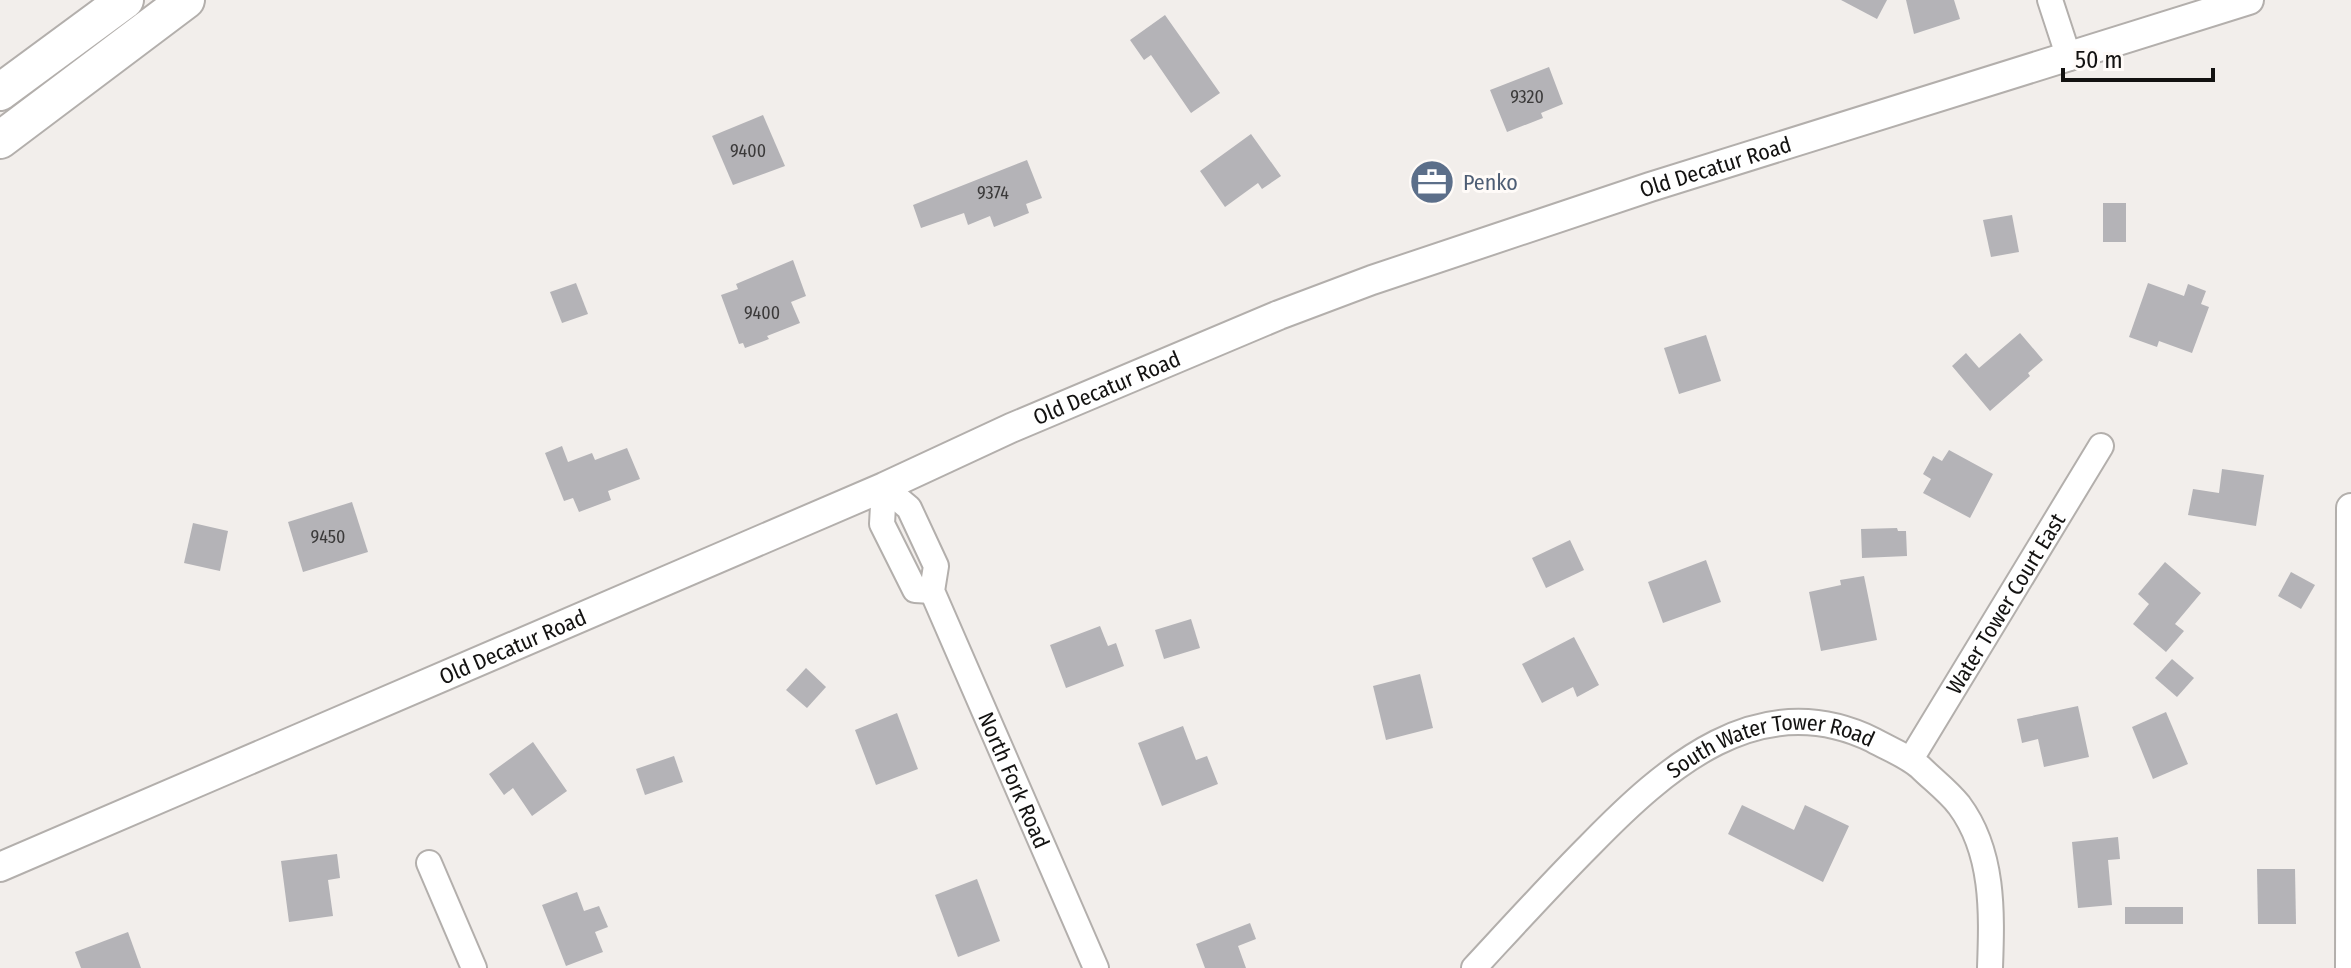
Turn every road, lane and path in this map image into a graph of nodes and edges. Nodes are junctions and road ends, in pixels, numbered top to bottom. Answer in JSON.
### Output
{"nodes":[{"id":1,"x":125,"y":0,"type":"edge"},
{"id":2,"x":186,"y":0,"type":"edge"},
{"id":3,"x":2050,"y":0,"type":"edge"},
{"id":4,"x":2249,"y":0,"type":"edge"},
{"id":5,"x":2069,"y":58,"type":"junction"},
{"id":6,"x":0,"y":92,"type":"edge"},
{"id":7,"x":0,"y":140,"type":"edge"},
{"id":8,"x":2101,"y":446,"type":"dead end"},
{"id":9,"x":884,"y":487,"type":"junction"},
{"id":10,"x":2351,"y":508,"type":"edge"},
{"id":11,"x":2351,"y":750,"type":"edge"},
{"id":12,"x":1911,"y":759,"type":"junction"},
{"id":13,"x":429,"y":863,"type":"dead end"},
{"id":14,"x":0,"y":867,"type":"edge"},
{"id":15,"x":474,"y":968,"type":"edge"},
{"id":16,"x":1096,"y":968,"type":"edge"},
{"id":17,"x":1474,"y":968,"type":"edge"},
{"id":18,"x":1990,"y":968,"type":"edge"},
{"id":19,"x":2350,"y":968,"type":"edge"}],
"edges":[{"from":1,"to":6,"type":"main road"},
{"from":2,"to":7,"type":"main road"},
{"from":3,"to":5,"type":"street"},
{"from":4,"to":5,"type":"street","name":"Old Decatur Road"},
{"from":5,"to":9,"type":"street","name":"Old Decatur Road"},
{"from":8,"to":12,"type":"street","name":"Water Tower Court East"},
{"from":9,"to":14,"type":"street","name":"Old Decatur Road"},
{"from":9,"to":16,"type":"street","name":"North Fork Road"},
{"from":10,"to":11,"type":"street"},
{"from":11,"to":19,"type":"street"},
{"from":12,"to":17,"type":"street","name":"South Water Tower Road"},
{"from":12,"to":18,"type":"street","name":"South Water Tower Road"},
{"from":13,"to":15,"type":"street"}]}
